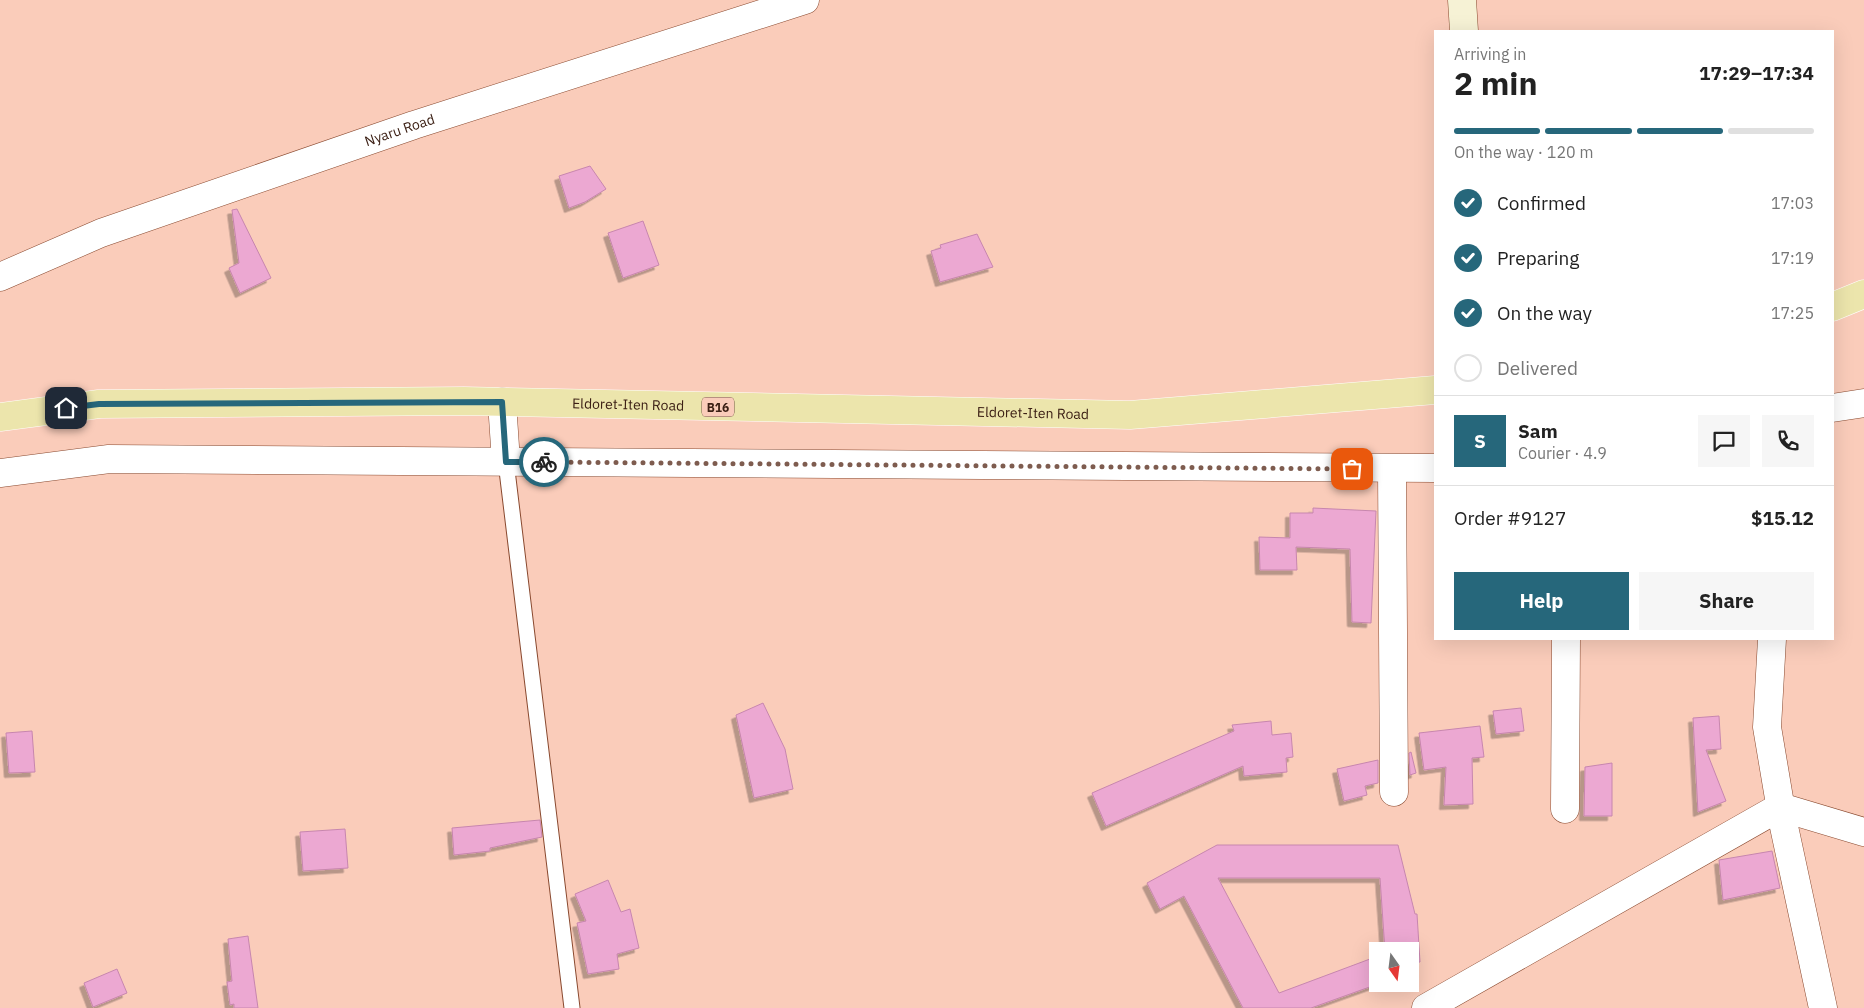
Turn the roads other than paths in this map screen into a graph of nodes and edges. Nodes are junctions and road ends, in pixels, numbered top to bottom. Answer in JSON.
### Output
{"nodes":[{"id":1,"x":805,"y":0,"type":"edge"},
{"id":2,"x":1462,"y":0,"type":"edge"},
{"id":3,"x":1464,"y":30,"type":"edge"},
{"id":4,"x":0,"y":277,"type":"edge"},
{"id":5,"x":1864,"y":294,"type":"edge"},
{"id":6,"x":1834,"y":306,"type":"edge"},
{"id":7,"x":1434,"y":390,"type":"edge"},
{"id":8,"x":502,"y":402,"type":"junction"},
{"id":9,"x":1864,"y":402,"type":"edge"},
{"id":10,"x":1834,"y":408,"type":"edge"},
{"id":11,"x":0,"y":417,"type":"edge"},
{"id":12,"x":506,"y":462,"type":"junction"},
{"id":13,"x":1434,"y":468,"type":"edge"},
{"id":14,"x":1392,"y":469,"type":"junction"},
{"id":15,"x":0,"y":473,"type":"edge"},
{"id":16,"x":1566,"y":640,"type":"edge"},
{"id":17,"x":1772,"y":640,"type":"edge"},
{"id":18,"x":1394,"y":792,"type":"dead end"},
{"id":19,"x":1780,"y":807,"type":"junction"},
{"id":20,"x":1565,"y":809,"type":"dead end"},
{"id":21,"x":1864,"y":832,"type":"edge"},
{"id":22,"x":572,"y":1008,"type":"edge"},
{"id":23,"x":1426,"y":1008,"type":"edge"},
{"id":24,"x":1823,"y":1008,"type":"edge"}],
"edges":[{"from":1,"to":4,"type":"street","name":"Nyaru Road"},
{"from":2,"to":3,"type":"main road"},
{"from":5,"to":6,"type":"main road"},
{"from":7,"to":8,"type":"main road","name":"Eldoret-Iten Road","number":"B16"},
{"from":8,"to":11,"type":"main road","name":"Eldoret-Iten Road","number":"B16"},
{"from":8,"to":12,"type":"street"},
{"from":9,"to":10,"type":"street"},
{"from":12,"to":14,"type":"street"},
{"from":12,"to":15,"type":"street"},
{"from":12,"to":22,"type":"lane"},
{"from":13,"to":14,"type":"street"},
{"from":14,"to":18,"type":"street"},
{"from":16,"to":20,"type":"street"},
{"from":17,"to":19,"type":"street"},
{"from":19,"to":21,"type":"street"},
{"from":19,"to":23,"type":"street"},
{"from":19,"to":24,"type":"street"}]}
